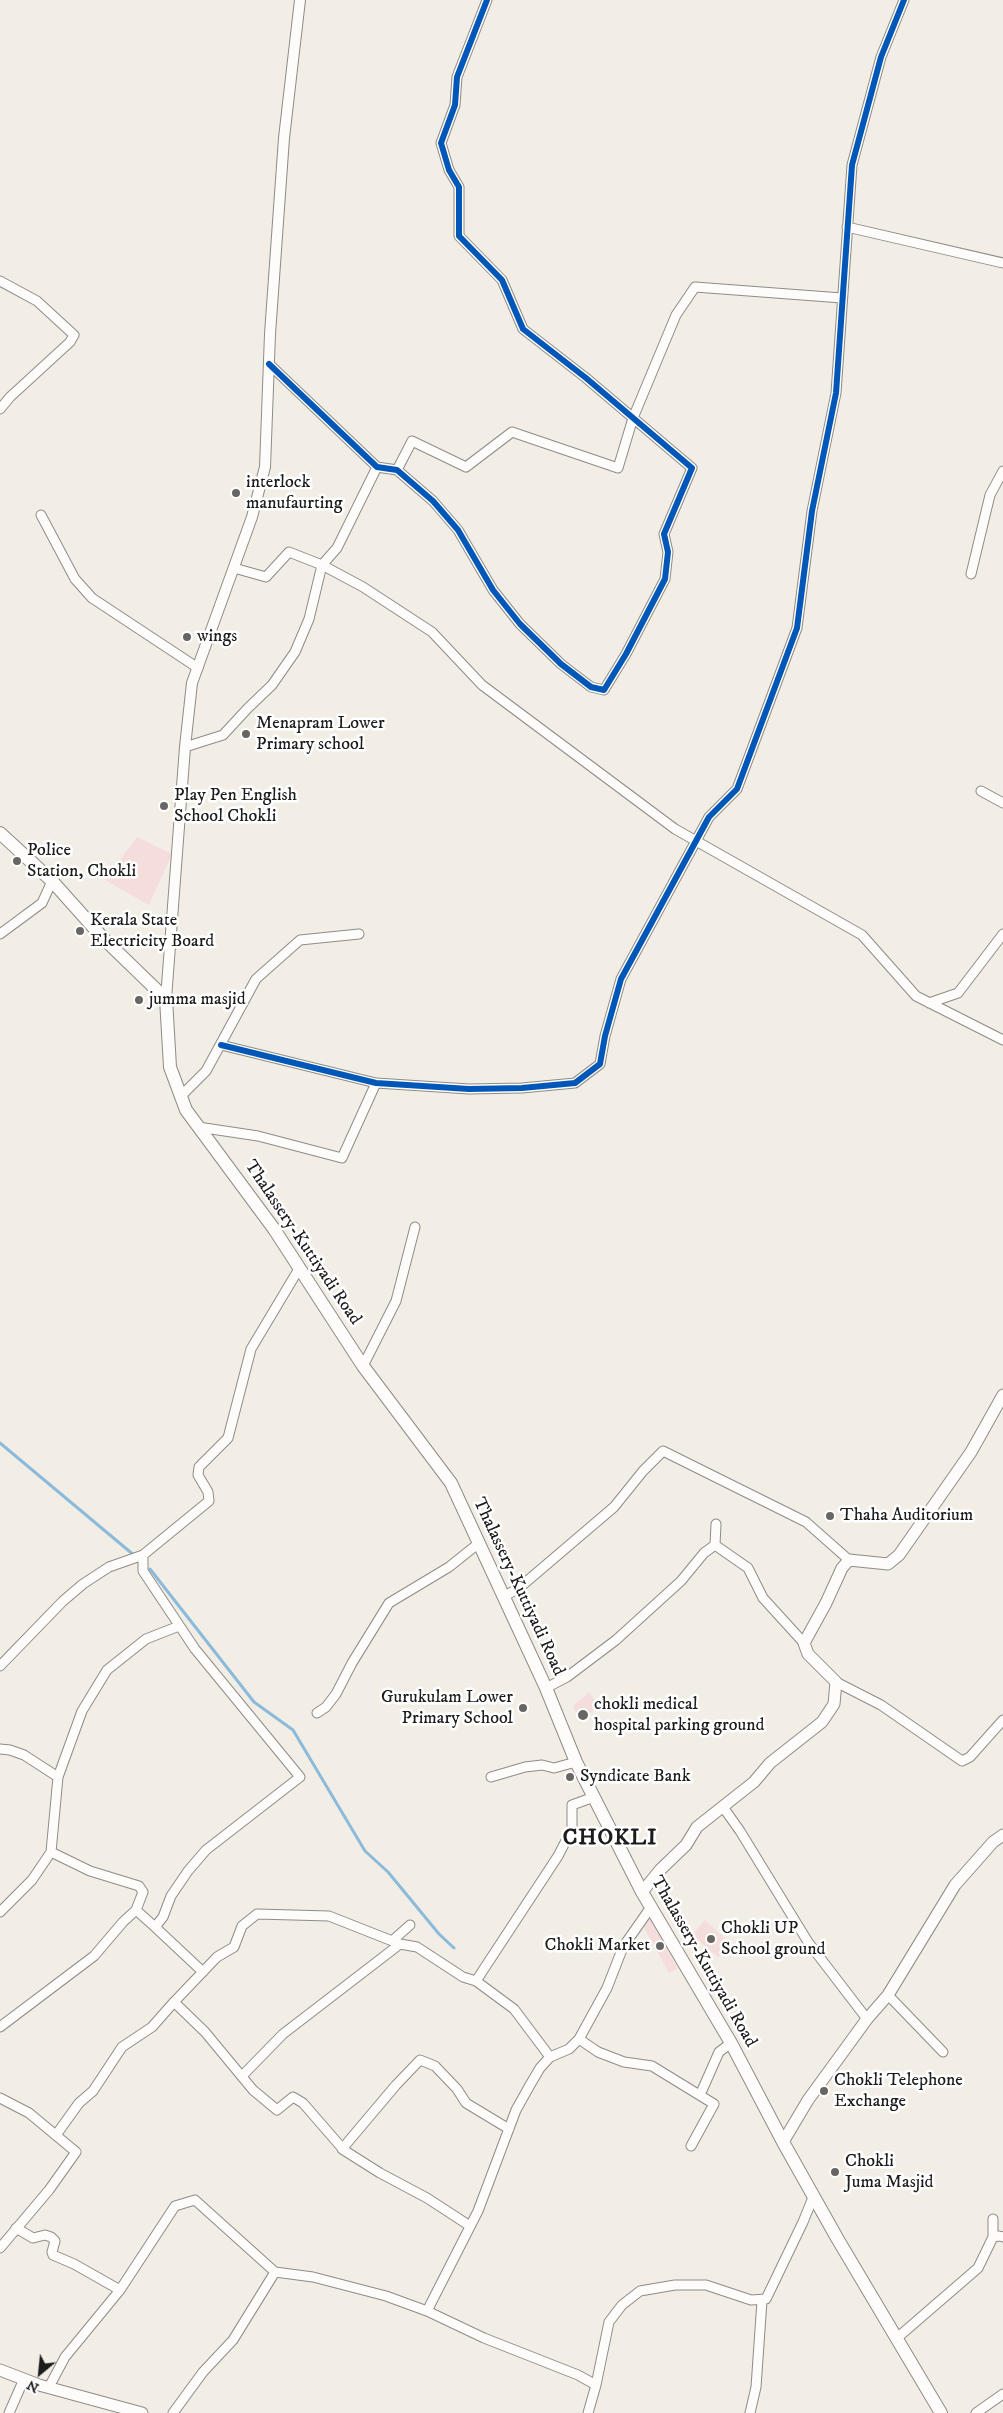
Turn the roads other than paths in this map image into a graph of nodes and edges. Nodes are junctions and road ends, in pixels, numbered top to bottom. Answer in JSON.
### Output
{"nodes":[{"id":1,"x":300,"y":0,"type":"edge"},
{"id":2,"x":488,"y":0,"type":"edge"},
{"id":3,"x":904,"y":0,"type":"edge"},
{"id":4,"x":848,"y":227,"type":"junction"},
{"id":5,"x":1003,"y":263,"type":"edge"},
{"id":6,"x":0,"y":281,"type":"edge"},
{"id":7,"x":842,"y":298,"type":"junction"},
{"id":8,"x":268,"y":364,"type":"junction"},
{"id":9,"x":0,"y":409,"type":"edge"},
{"id":10,"x":633,"y":418,"type":"junction"},
{"id":11,"x":377,"y":466,"type":"junction"},
{"id":12,"x":396,"y":470,"type":"junction"},
{"id":13,"x":1003,"y":471,"type":"edge"},
{"id":14,"x":41,"y":515,"type":"dead end"},
{"id":15,"x":322,"y":565,"type":"junction"},
{"id":16,"x":234,"y":568,"type":"junction"},
{"id":17,"x":971,"y":574,"type":"dead end"},
{"id":18,"x":198,"y":668,"type":"junction"},
{"id":19,"x":185,"y":747,"type":"junction"},
{"id":20,"x":981,"y":791,"type":"dead end"},
{"id":21,"x":1003,"y":803,"type":"edge"},
{"id":22,"x":0,"y":833,"type":"edge"},
{"id":23,"x":696,"y":840,"type":"junction"},
{"id":24,"x":52,"y":881,"type":"junction"},
{"id":25,"x":0,"y":934,"type":"edge"},
{"id":26,"x":359,"y":934,"type":"dead end"},
{"id":27,"x":1003,"y":934,"type":"edge"},
{"id":28,"x":166,"y":999,"type":"junction"},
{"id":29,"x":929,"y":1003,"type":"junction"},
{"id":30,"x":1003,"y":1040,"type":"edge"},
{"id":31,"x":221,"y":1044,"type":"junction"},
{"id":32,"x":376,"y":1083,"type":"junction"},
{"id":33,"x":181,"y":1096,"type":"junction"},
{"id":34,"x":198,"y":1127,"type":"junction"},
{"id":35,"x":415,"y":1227,"type":"dead end"},
{"id":36,"x":300,"y":1267,"type":"junction"},
{"id":37,"x":363,"y":1366,"type":"junction"},
{"id":38,"x":1003,"y":1395,"type":"edge"},
{"id":39,"x":716,"y":1524,"type":"dead end"},
{"id":40,"x":479,"y":1544,"type":"junction"},
{"id":41,"x":715,"y":1546,"type":"junction"},
{"id":42,"x":143,"y":1555,"type":"junction"},
{"id":43,"x":849,"y":1560,"type":"junction"},
{"id":44,"x":503,"y":1597,"type":"junction"},
{"id":45,"x":179,"y":1626,"type":"junction"},
{"id":46,"x":804,"y":1643,"type":"junction"},
{"id":47,"x":0,"y":1666,"type":"edge"},
{"id":48,"x":836,"y":1682,"type":"junction"},
{"id":49,"x":546,"y":1688,"type":"junction"},
{"id":50,"x":317,"y":1713,"type":"dead end"},
{"id":51,"x":1003,"y":1720,"type":"edge"},
{"id":52,"x":0,"y":1749,"type":"edge"},
{"id":53,"x":576,"y":1762,"type":"junction"},
{"id":54,"x":58,"y":1777,"type":"junction"},
{"id":55,"x":491,"y":1777,"type":"dead end"},
{"id":56,"x":594,"y":1797,"type":"junction"},
{"id":57,"x":722,"y":1807,"type":"junction"},
{"id":58,"x":1003,"y":1835,"type":"edge"},
{"id":59,"x":51,"y":1852,"type":"junction"},
{"id":60,"x":642,"y":1892,"type":"junction"},
{"id":61,"x":651,"y":1907,"type":"junction"},
{"id":62,"x":136,"y":1910,"type":"junction"},
{"id":63,"x":0,"y":1912,"type":"edge"},
{"id":64,"x":410,"y":1925,"type":"dead end"},
{"id":65,"x":155,"y":1927,"type":"junction"},
{"id":66,"x":396,"y":1942,"type":"junction"},
{"id":67,"x":203,"y":1972,"type":"junction"},
{"id":68,"x":476,"y":1981,"type":"junction"},
{"id":69,"x":888,"y":1994,"type":"junction"},
{"id":70,"x":174,"y":2002,"type":"junction"},
{"id":71,"x":866,"y":2019,"type":"junction"},
{"id":72,"x":0,"y":2026,"type":"edge"},
{"id":73,"x":579,"y":2039,"type":"junction"},
{"id":74,"x":731,"y":2043,"type":"junction"},
{"id":75,"x":943,"y":2052,"type":"dead end"},
{"id":76,"x":550,"y":2057,"type":"junction"},
{"id":77,"x":242,"y":2076,"type":"junction"},
{"id":78,"x":700,"y":2095,"type":"junction"},
{"id":79,"x":0,"y":2098,"type":"edge"},
{"id":80,"x":509,"y":2129,"type":"junction"},
{"id":81,"x":56,"y":2135,"type":"junction"},
{"id":82,"x":783,"y":2142,"type":"junction"},
{"id":83,"x":691,"y":2146,"type":"dead end"},
{"id":84,"x":342,"y":2148,"type":"junction"},
{"id":85,"x":814,"y":2195,"type":"junction"},
{"id":86,"x":993,"y":2220,"type":"dead end"},
{"id":87,"x":470,"y":2226,"type":"junction"},
{"id":88,"x":16,"y":2228,"type":"junction"},
{"id":89,"x":992,"y":2237,"type":"junction"},
{"id":90,"x":1003,"y":2237,"type":"edge"},
{"id":91,"x":0,"y":2248,"type":"edge"},
{"id":92,"x":275,"y":2272,"type":"junction"},
{"id":93,"x":120,"y":2290,"type":"junction"},
{"id":94,"x":762,"y":2301,"type":"junction"},
{"id":95,"x":427,"y":2311,"type":"junction"},
{"id":96,"x":897,"y":2338,"type":"junction"},
{"id":97,"x":0,"y":2370,"type":"edge"},
{"id":98,"x":24,"y":2379,"type":"junction"},
{"id":99,"x":596,"y":2385,"type":"junction"},
{"id":100,"x":48,"y":2388,"type":"junction"},
{"id":101,"x":1003,"y":2394,"type":"edge"},
{"id":102,"x":9,"y":2413,"type":"edge"},
{"id":103,"x":142,"y":2413,"type":"edge"},
{"id":104,"x":173,"y":2413,"type":"edge"},
{"id":105,"x":588,"y":2413,"type":"edge"},
{"id":106,"x":750,"y":2413,"type":"edge"},
{"id":107,"x":941,"y":2413,"type":"edge"},
{"id":108,"x":976,"y":2413,"type":"edge"}],
"edges":[{"from":1,"to":8,"type":"street"},
{"from":2,"to":10,"type":"street"},
{"from":3,"to":4,"type":"street"},
{"from":4,"to":5,"type":"street"},
{"from":4,"to":7,"type":"street"},
{"from":6,"to":9,"type":"street"},
{"from":7,"to":10,"type":"street"},
{"from":7,"to":23,"type":"street"},
{"from":8,"to":11,"type":"street"},
{"from":8,"to":16,"type":"street"},
{"from":10,"to":12,"type":"street"},
{"from":10,"to":12,"type":"street"},
{"from":11,"to":12,"type":"street"},
{"from":11,"to":15,"type":"street"},
{"from":13,"to":17,"type":"street"},
{"from":14,"to":18,"type":"street"},
{"from":15,"to":16,"type":"street"},
{"from":15,"to":19,"type":"street"},
{"from":15,"to":23,"type":"street"},
{"from":16,"to":18,"type":"street"},
{"from":18,"to":19,"type":"street"},
{"from":19,"to":28,"type":"street"},
{"from":20,"to":21,"type":"street"},
{"from":22,"to":24,"type":"main road"},
{"from":23,"to":29,"type":"street"},
{"from":23,"to":32,"type":"street"},
{"from":24,"to":25,"type":"street"},
{"from":24,"to":28,"type":"main road"},
{"from":26,"to":31,"type":"street"},
{"from":27,"to":29,"type":"street"},
{"from":28,"to":33,"type":"main road","name":"Thalassery-Kuttiyadi Road"},
{"from":29,"to":30,"type":"street"},
{"from":31,"to":32,"type":"street"},
{"from":31,"to":33,"type":"street"},
{"from":32,"to":34,"type":"street"},
{"from":33,"to":34,"type":"main road","name":"Thalassery-Kuttiyadi Road"},
{"from":34,"to":36,"type":"main road","name":"Thalassery-Kuttiyadi Road"},
{"from":35,"to":37,"type":"street"},
{"from":36,"to":37,"type":"main road","name":"Thalassery-Kuttiyadi Road"},
{"from":36,"to":42,"type":"street"},
{"from":37,"to":40,"type":"main road","name":"Thalassery-Kuttiyadi Road"},
{"from":38,"to":43,"type":"main road"},
{"from":39,"to":41,"type":"street"},
{"from":40,"to":44,"type":"main road","name":"Thalassery-Kuttiyadi Road"},
{"from":40,"to":50,"type":"street"},
{"from":41,"to":46,"type":"street"},
{"from":41,"to":49,"type":"street"},
{"from":42,"to":45,"type":"street"},
{"from":42,"to":47,"type":"street"},
{"from":43,"to":44,"type":"street"},
{"from":43,"to":46,"type":"main road"},
{"from":44,"to":49,"type":"main road","name":"Thalassery-Kuttiyadi Road"},
{"from":45,"to":54,"type":"street"},
{"from":45,"to":65,"type":"street"},
{"from":46,"to":48,"type":"main road"},
{"from":48,"to":51,"type":"street"},
{"from":48,"to":57,"type":"main road"},
{"from":49,"to":53,"type":"main road","name":"Thalassery-Kuttiyadi Road"},
{"from":52,"to":54,"type":"street"},
{"from":53,"to":55,"type":"street"},
{"from":53,"to":56,"type":"main road","name":"Thalassery-Kuttiyadi Road"},
{"from":54,"to":59,"type":"street"},
{"from":56,"to":60,"type":"main road","name":"Thalassery-Kuttiyadi Road"},
{"from":56,"to":68,"type":"street"},
{"from":57,"to":60,"type":"main road"},
{"from":57,"to":71,"type":"street"},
{"from":58,"to":69,"type":"main road"},
{"from":59,"to":62,"type":"street"},
{"from":59,"to":63,"type":"street"},
{"from":60,"to":61,"type":"main road","name":"Thalassery-Kuttiyadi Road"},
{"from":61,"to":73,"type":"street"},
{"from":61,"to":74,"type":"main road","name":"Thalassery-Kuttiyadi Road"},
{"from":62,"to":65,"type":"street"},
{"from":62,"to":72,"type":"street"},
{"from":64,"to":66,"type":"street"},
{"from":65,"to":67,"type":"street"},
{"from":66,"to":67,"type":"street"},
{"from":66,"to":68,"type":"street"},
{"from":66,"to":77,"type":"street"},
{"from":67,"to":70,"type":"street"},
{"from":68,"to":76,"type":"street"},
{"from":69,"to":71,"type":"main road"},
{"from":69,"to":75,"type":"street"},
{"from":70,"to":77,"type":"street"},
{"from":70,"to":81,"type":"street"},
{"from":71,"to":82,"type":"main road"},
{"from":73,"to":76,"type":"street"},
{"from":73,"to":78,"type":"street"},
{"from":74,"to":78,"type":"street"},
{"from":74,"to":82,"type":"main road","name":"Thalassery-Kuttiyadi Road"},
{"from":76,"to":80,"type":"street"},
{"from":77,"to":84,"type":"street"},
{"from":78,"to":83,"type":"street"},
{"from":79,"to":81,"type":"street"},
{"from":80,"to":84,"type":"street"},
{"from":80,"to":87,"type":"street"},
{"from":81,"to":88,"type":"street"},
{"from":82,"to":85,"type":"main road","name":"Thalassery-Kuttiyadi Road"},
{"from":84,"to":87,"type":"street"},
{"from":85,"to":94,"type":"street"},
{"from":85,"to":96,"type":"main road","name":"Thalassery-Kuttiyadi Road"},
{"from":86,"to":89,"type":"street"},
{"from":87,"to":95,"type":"street"},
{"from":88,"to":91,"type":"street"},
{"from":88,"to":93,"type":"street"},
{"from":89,"to":90,"type":"street"},
{"from":89,"to":96,"type":"street"},
{"from":92,"to":93,"type":"street"},
{"from":92,"to":95,"type":"street"},
{"from":92,"to":104,"type":"street"},
{"from":93,"to":100,"type":"street"},
{"from":94,"to":99,"type":"street"},
{"from":94,"to":106,"type":"street"},
{"from":95,"to":99,"type":"street"},
{"from":96,"to":107,"type":"main road","name":"Thalassery-Kuttiyadi Road"},
{"from":97,"to":98,"type":"main road"},
{"from":98,"to":100,"type":"main road"},
{"from":98,"to":102,"type":"street"},
{"from":99,"to":105,"type":"street"},
{"from":100,"to":103,"type":"main road"},
{"from":101,"to":108,"type":"street"}]}
